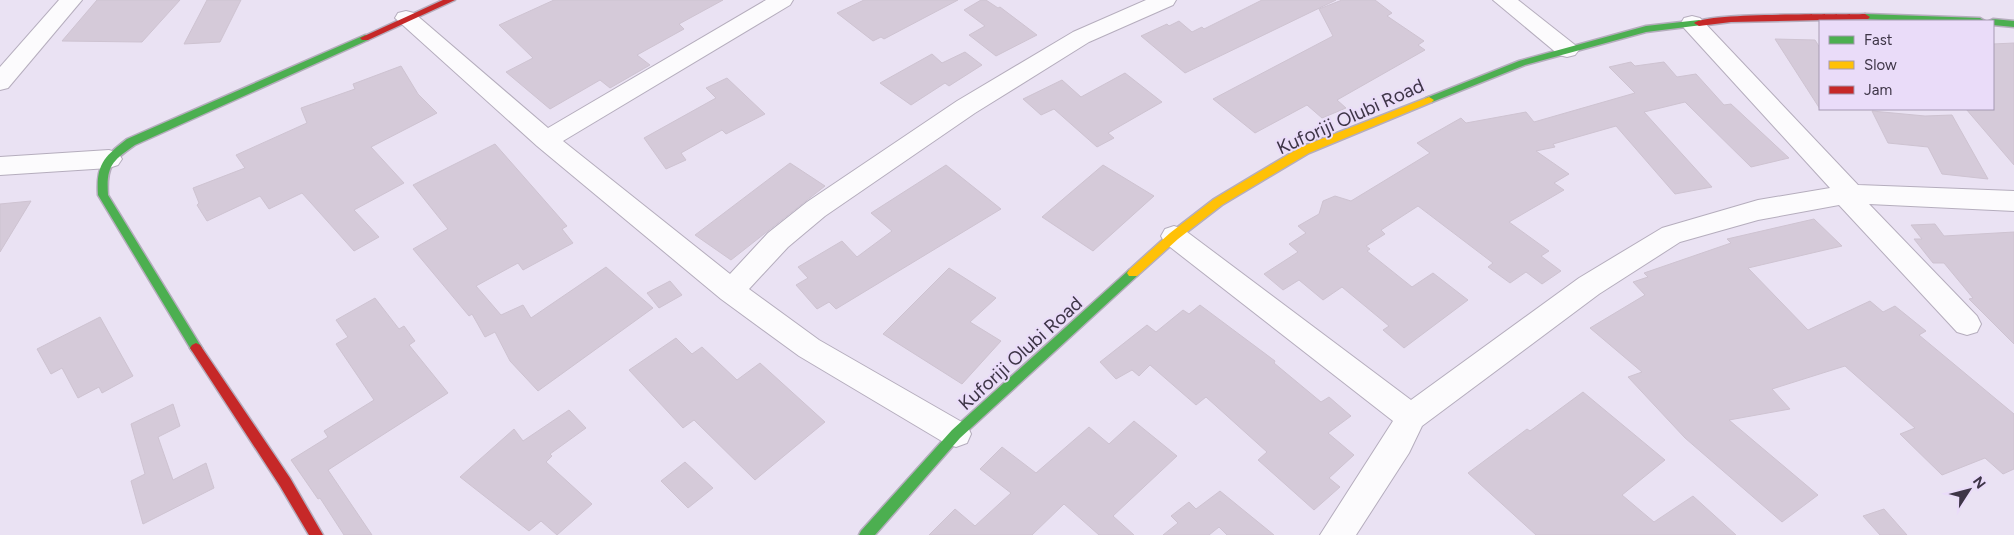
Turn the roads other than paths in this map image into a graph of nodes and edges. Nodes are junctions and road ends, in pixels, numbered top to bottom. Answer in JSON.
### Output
{"nodes":[{"id":1,"x":71,"y":0,"type":"edge"},
{"id":2,"x":451,"y":0,"type":"edge"},
{"id":3,"x":782,"y":0,"type":"edge"},
{"id":4,"x":1165,"y":0,"type":"edge"},
{"id":5,"x":1504,"y":0,"type":"edge"},
{"id":6,"x":406,"y":18,"type":"junction"},
{"id":7,"x":1952,"y":20,"type":"edge"},
{"id":8,"x":1994,"y":22,"type":"edge"},
{"id":9,"x":1692,"y":23,"type":"junction"},
{"id":10,"x":2014,"y":24,"type":"edge"},
{"id":11,"x":1566,"y":50,"type":"junction"},
{"id":12,"x":0,"y":82,"type":"edge"},
{"id":13,"x":546,"y":140,"type":"junction"},
{"id":14,"x":109,"y":159,"type":"junction"},
{"id":15,"x":0,"y":166,"type":"edge"},
{"id":16,"x":1848,"y":194,"type":"junction"},
{"id":17,"x":2014,"y":201,"type":"edge"},
{"id":18,"x":1174,"y":236,"type":"junction"},
{"id":19,"x":731,"y":291,"type":"junction"},
{"id":20,"x":1967,"y":324,"type":"dead end"},
{"id":21,"x":1411,"y":417,"type":"junction"},
{"id":22,"x":956,"y":434,"type":"junction"},
{"id":23,"x":316,"y":535,"type":"edge"},
{"id":24,"x":866,"y":535,"type":"edge"},
{"id":25,"x":1337,"y":535,"type":"edge"}],
"edges":[{"from":1,"to":12,"type":"street"},
{"from":2,"to":6,"type":"street"},
{"from":3,"to":13,"type":"street"},
{"from":4,"to":19,"type":"street"},
{"from":5,"to":11,"type":"street"},
{"from":6,"to":13,"type":"street"},
{"from":6,"to":14,"type":"street"},
{"from":7,"to":9,"type":"street","name":"Kuforiji Olubi Road"},
{"from":8,"to":10,"type":"street"},
{"from":9,"to":11,"type":"street","name":"Kuforiji Olubi Road"},
{"from":9,"to":16,"type":"street"},
{"from":11,"to":18,"type":"street","name":"Kuforiji Olubi Road"},
{"from":13,"to":19,"type":"street"},
{"from":14,"to":15,"type":"street"},
{"from":14,"to":23,"type":"street"},
{"from":16,"to":17,"type":"street"},
{"from":16,"to":20,"type":"street"},
{"from":16,"to":21,"type":"street"},
{"from":18,"to":21,"type":"street"},
{"from":18,"to":22,"type":"street","name":"Kuforiji Olubi Road"},
{"from":19,"to":22,"type":"street"},
{"from":21,"to":25,"type":"street"},
{"from":22,"to":24,"type":"street","name":"Kuforiji Olubi Road"}]}
